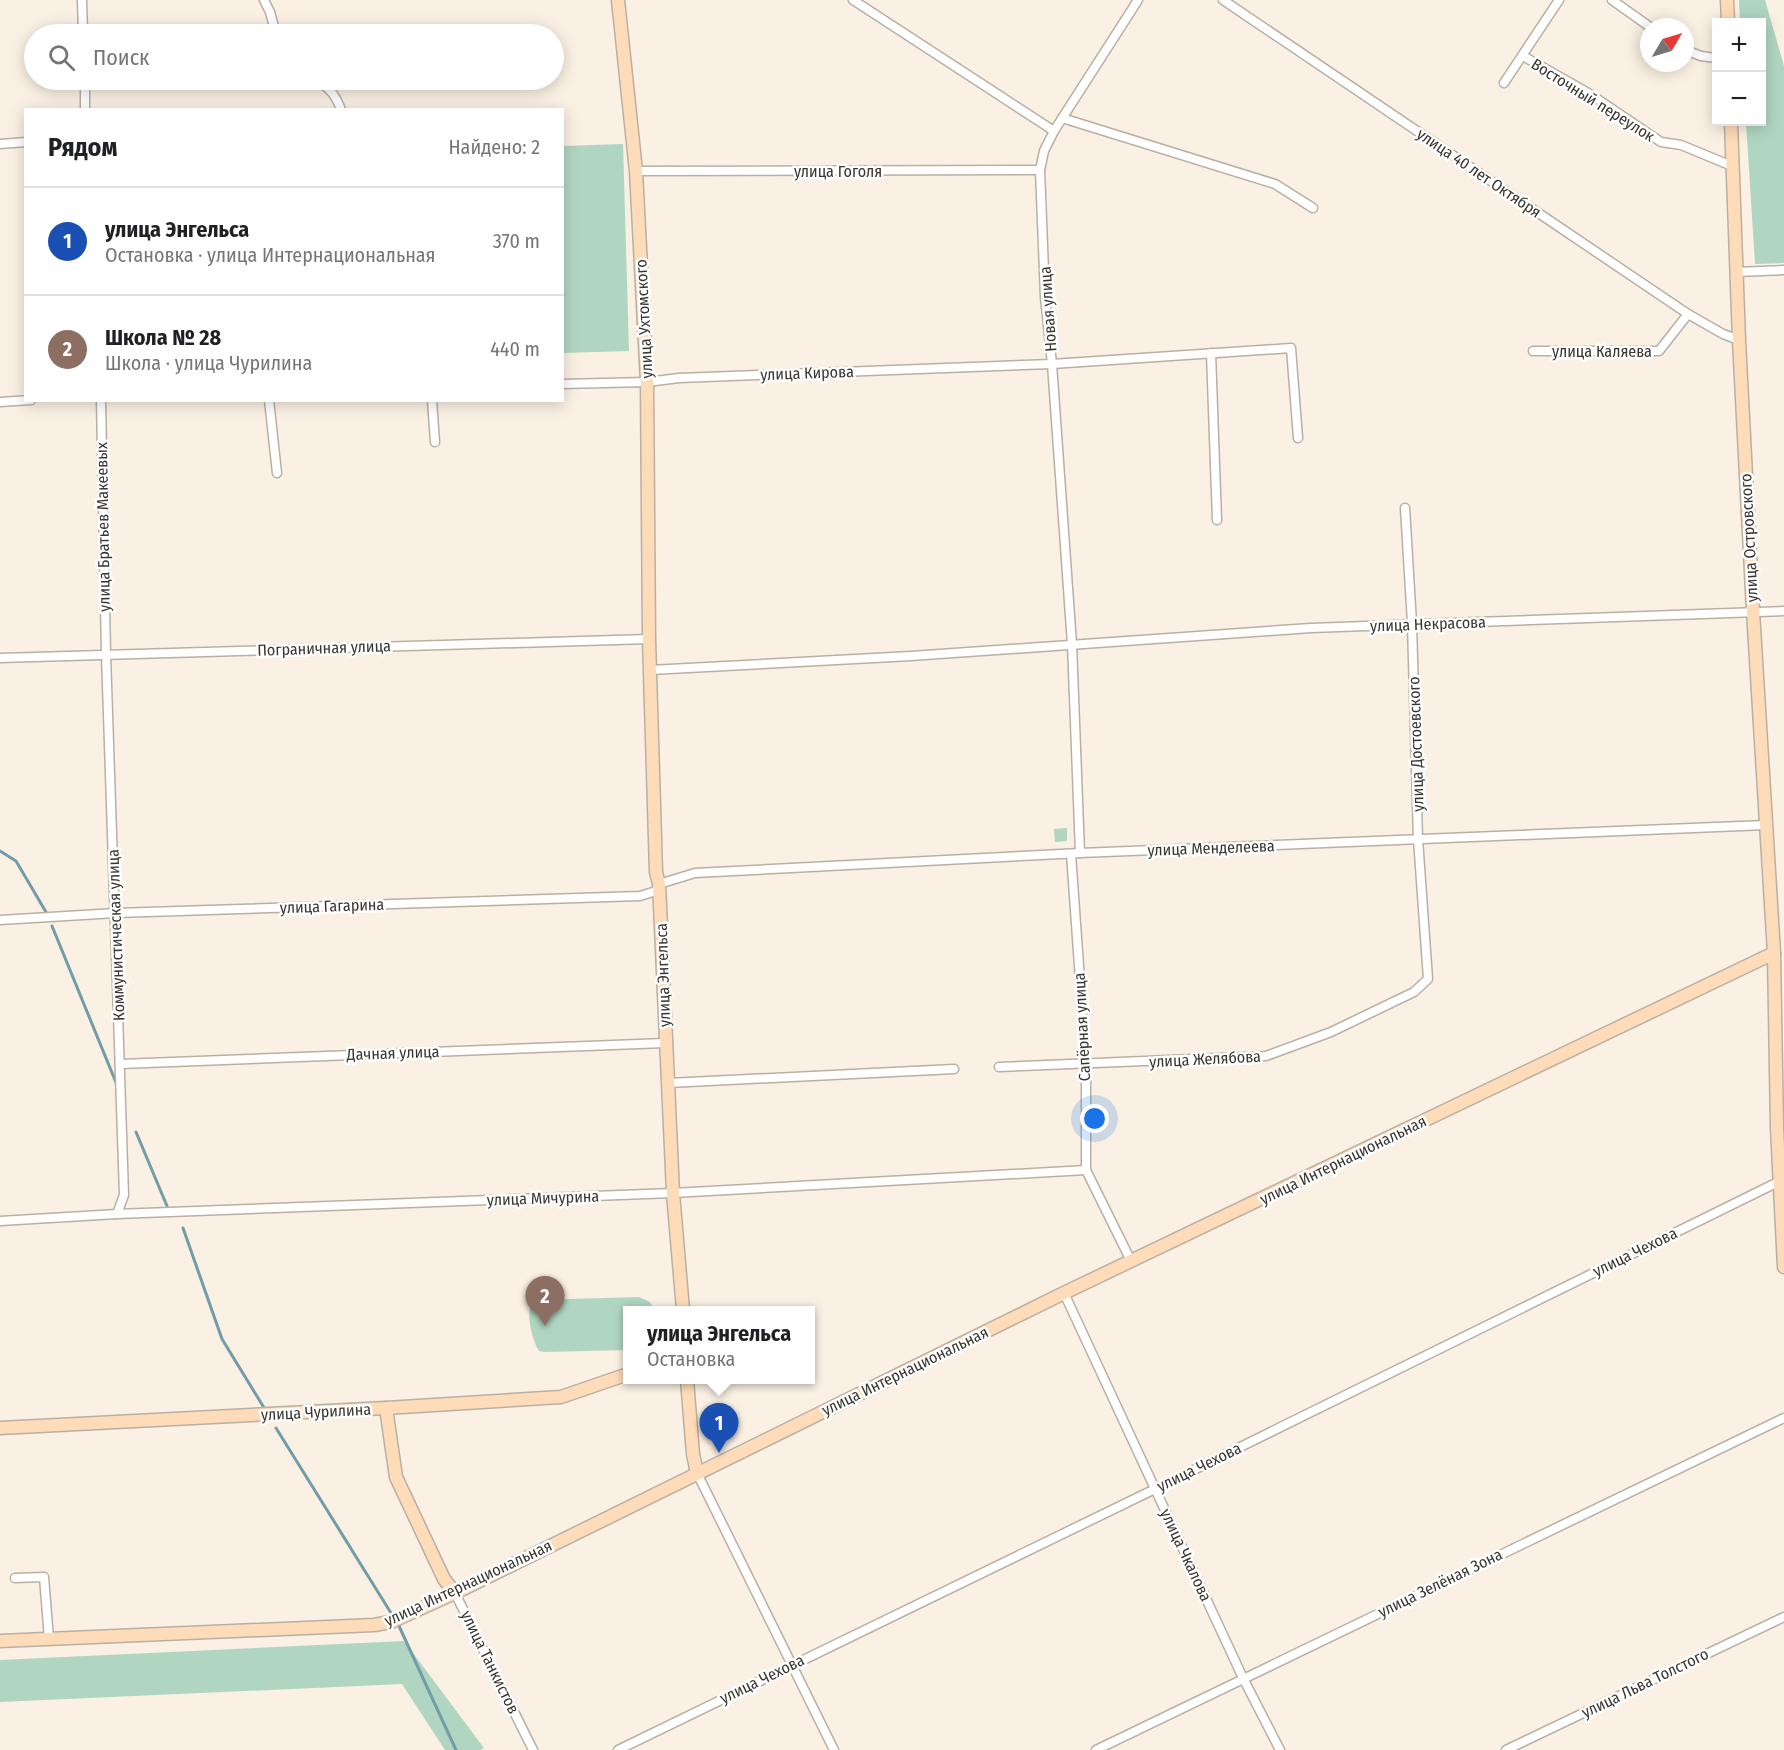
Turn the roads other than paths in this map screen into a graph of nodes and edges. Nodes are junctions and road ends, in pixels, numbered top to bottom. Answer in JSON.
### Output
{"nodes":[{"id":1,"x":82,"y":0,"type":"edge"},
{"id":2,"x":264,"y":0,"type":"edge"},
{"id":3,"x":618,"y":0,"type":"edge"},
{"id":4,"x":853,"y":0,"type":"edge"},
{"id":5,"x":1138,"y":0,"type":"edge"},
{"id":6,"x":1223,"y":0,"type":"edge"},
{"id":7,"x":1559,"y":0,"type":"edge"},
{"id":8,"x":1612,"y":0,"type":"edge"},
{"id":9,"x":1728,"y":0,"type":"edge"},
{"id":10,"x":1728,"y":18,"type":"edge"},
{"id":11,"x":1640,"y":20,"type":"edge"},
{"id":12,"x":83,"y":24,"type":"edge"},
{"id":13,"x":273,"y":24,"type":"edge"},
{"id":14,"x":1694,"y":53,"type":"edge"},
{"id":15,"x":1523,"y":56,"type":"junction"},
{"id":16,"x":1712,"y":57,"type":"edge"},
{"id":17,"x":1504,"y":83,"type":"dead end"},
{"id":18,"x":85,"y":90,"type":"edge"},
{"id":19,"x":331,"y":90,"type":"edge"},
{"id":20,"x":85,"y":108,"type":"edge"},
{"id":21,"x":340,"y":108,"type":"edge"},
{"id":22,"x":1062,"y":118,"type":"junction"},
{"id":23,"x":1731,"y":126,"type":"edge"},
{"id":24,"x":1054,"y":131,"type":"junction"},
{"id":25,"x":24,"y":142,"type":"edge"},
{"id":26,"x":0,"y":144,"type":"edge"},
{"id":27,"x":1732,"y":166,"type":"junction"},
{"id":28,"x":1040,"y":170,"type":"junction"},
{"id":29,"x":636,"y":171,"type":"junction"},
{"id":30,"x":1313,"y":208,"type":"dead end"},
{"id":31,"x":1784,"y":270,"type":"edge"},
{"id":32,"x":1736,"y":272,"type":"junction"},
{"id":33,"x":1688,"y":314,"type":"junction"},
{"id":34,"x":1739,"y":340,"type":"junction"},
{"id":35,"x":1533,"y":351,"type":"dead end"},
{"id":36,"x":1210,"y":353,"type":"junction"},
{"id":37,"x":1052,"y":364,"type":"junction"},
{"id":38,"x":647,"y":382,"type":"junction"},
{"id":39,"x":564,"y":384,"type":"edge"},
{"id":40,"x":24,"y":400,"type":"edge"},
{"id":41,"x":0,"y":402,"type":"edge"},
{"id":42,"x":101,"y":402,"type":"edge"},
{"id":43,"x":269,"y":402,"type":"edge"},
{"id":44,"x":432,"y":402,"type":"edge"},
{"id":45,"x":1298,"y":438,"type":"dead end"},
{"id":46,"x":435,"y":442,"type":"dead end"},
{"id":47,"x":277,"y":473,"type":"dead end"},
{"id":48,"x":1405,"y":508,"type":"dead end"},
{"id":49,"x":1217,"y":520,"type":"dead end"},
{"id":50,"x":1784,"y":610,"type":"edge"},
{"id":51,"x":1753,"y":611,"type":"junction"},
{"id":52,"x":1412,"y":624,"type":"junction"},
{"id":53,"x":649,"y":639,"type":"junction"},
{"id":54,"x":1072,"y":644,"type":"junction"},
{"id":55,"x":106,"y":654,"type":"junction"},
{"id":56,"x":0,"y":658,"type":"edge"},
{"id":57,"x":650,"y":670,"type":"junction"},
{"id":58,"x":1766,"y":825,"type":"junction"},
{"id":59,"x":1419,"y":839,"type":"junction"},
{"id":60,"x":1076,"y":854,"type":"junction"},
{"id":61,"x":659,"y":884,"type":"junction"},
{"id":62,"x":116,"y":913,"type":"junction"},
{"id":63,"x":0,"y":920,"type":"edge"},
{"id":64,"x":1774,"y":953,"type":"junction"},
{"id":65,"x":1428,"y":979,"type":"joint"},
{"id":66,"x":665,"y":1043,"type":"junction"},
{"id":67,"x":121,"y":1064,"type":"junction"},
{"id":68,"x":1086,"y":1064,"type":"junction"},
{"id":69,"x":999,"y":1067,"type":"dead end"},
{"id":70,"x":954,"y":1069,"type":"dead end"},
{"id":71,"x":668,"y":1083,"type":"junction"},
{"id":72,"x":1782,"y":1126,"type":"edge"},
{"id":73,"x":1086,"y":1170,"type":"junction"},
{"id":74,"x":1780,"y":1181,"type":"junction"},
{"id":75,"x":673,"y":1193,"type":"junction"},
{"id":76,"x":117,"y":1214,"type":"junction"},
{"id":77,"x":0,"y":1221,"type":"edge"},
{"id":78,"x":1131,"y":1261,"type":"junction"},
{"id":79,"x":1784,"y":1267,"type":"edge"},
{"id":80,"x":1064,"y":1293,"type":"junction"},
{"id":81,"x":683,"y":1306,"type":"edge"},
{"id":82,"x":623,"y":1375,"type":"edge"},
{"id":83,"x":687,"y":1384,"type":"edge"},
{"id":84,"x":386,"y":1408,"type":"junction"},
{"id":85,"x":1784,"y":1418,"type":"edge"},
{"id":86,"x":0,"y":1428,"type":"edge"},
{"id":87,"x":698,"y":1473,"type":"junction"},
{"id":88,"x":1155,"y":1489,"type":"junction"},
{"id":89,"x":15,"y":1578,"type":"dead end"},
{"id":90,"x":455,"y":1593,"type":"junction"},
{"id":91,"x":1784,"y":1617,"type":"edge"},
{"id":92,"x":49,"y":1639,"type":"junction"},
{"id":93,"x":0,"y":1641,"type":"edge"},
{"id":94,"x":792,"y":1664,"type":"junction"},
{"id":95,"x":1243,"y":1678,"type":"junction"},
{"id":96,"x":533,"y":1750,"type":"edge"},
{"id":97,"x":618,"y":1750,"type":"edge"},
{"id":98,"x":834,"y":1750,"type":"edge"},
{"id":99,"x":1096,"y":1750,"type":"edge"},
{"id":100,"x":1280,"y":1750,"type":"edge"},
{"id":101,"x":1506,"y":1750,"type":"edge"}],
"edges":[{"from":1,"to":12,"type":"street"},
{"from":2,"to":13,"type":"street"},
{"from":3,"to":29,"type":"main road","name":"улица Ухтомского"},
{"from":4,"to":24,"type":"street"},
{"from":5,"to":22,"type":"street","name":"Новая улица"},
{"from":6,"to":33,"type":"street","name":"улица 40 лет Октября"},
{"from":7,"to":15,"type":"street"},
{"from":8,"to":11,"type":"street"},
{"from":9,"to":10,"type":"main road"},
{"from":14,"to":16,"type":"street"},
{"from":15,"to":17,"type":"street"},
{"from":15,"to":27,"type":"street","name":"Восточный переулок"},
{"from":18,"to":20,"type":"street"},
{"from":19,"to":21,"type":"street"},
{"from":22,"to":24,"type":"street","name":"Новая улица"},
{"from":22,"to":30,"type":"street"},
{"from":23,"to":27,"type":"main road","name":"улица Островского"},
{"from":24,"to":28,"type":"street","name":"Новая улица"},
{"from":25,"to":26,"type":"street"},
{"from":27,"to":32,"type":"main road","name":"улица Островского"},
{"from":28,"to":29,"type":"street","name":"улица Гоголя"},
{"from":28,"to":37,"type":"street","name":"Новая улица"},
{"from":29,"to":38,"type":"main road","name":"улица Ухтомского"},
{"from":31,"to":32,"type":"street"},
{"from":32,"to":34,"type":"main road","name":"улица Островского"},
{"from":33,"to":34,"type":"street","name":"улица 40 лет Октября"},
{"from":33,"to":35,"type":"street","name":"улица Каляева"},
{"from":34,"to":51,"type":"main road","name":"улица Островского"},
{"from":36,"to":37,"type":"street"},
{"from":36,"to":45,"type":"street"},
{"from":36,"to":49,"type":"street"},
{"from":37,"to":38,"type":"street","name":"улица Кирова"},
{"from":37,"to":54,"type":"street","name":"Новая улица"},
{"from":38,"to":39,"type":"street","name":"улица Кирова"},
{"from":38,"to":53,"type":"main road","name":"улица Ухтомского"},
{"from":40,"to":41,"type":"street"},
{"from":42,"to":55,"type":"street","name":"улица Братьев Макеевых"},
{"from":43,"to":47,"type":"street"},
{"from":44,"to":46,"type":"street"},
{"from":48,"to":52,"type":"street","name":"улица Достоевского"},
{"from":50,"to":51,"type":"street","name":"улица Некрасова"},
{"from":51,"to":52,"type":"street","name":"улица Некрасова"},
{"from":51,"to":58,"type":"main road","name":"улица Островского"},
{"from":52,"to":54,"type":"street","name":"улица Некрасова"},
{"from":52,"to":59,"type":"street","name":"улица Достоевского"},
{"from":53,"to":55,"type":"street","name":"Пограничная улица"},
{"from":53,"to":57,"type":"main road","name":"улица Энгельса"},
{"from":54,"to":57,"type":"street","name":"улица Некрасова"},
{"from":54,"to":60,"type":"street","name":"Сапёрная улица"},
{"from":55,"to":56,"type":"street","name":"Пограничная улица"},
{"from":55,"to":62,"type":"street","name":"Коммунистическая улица"},
{"from":57,"to":61,"type":"main road","name":"улица Энгельса"},
{"from":58,"to":59,"type":"street","name":"улица Менделеева"},
{"from":58,"to":64,"type":"main road","name":"улица Островского"},
{"from":59,"to":60,"type":"street","name":"улица Менделеева"},
{"from":59,"to":65,"type":"street","name":"улица Достоевского"},
{"from":60,"to":61,"type":"street","name":"улица Менделеева"},
{"from":60,"to":68,"type":"street","name":"Сапёрная улица"},
{"from":61,"to":62,"type":"street","name":"улица Гагарина"},
{"from":61,"to":66,"type":"main road","name":"улица Энгельса"},
{"from":62,"to":63,"type":"street","name":"улица Гагарина"},
{"from":62,"to":67,"type":"street","name":"Коммунистическая улица"},
{"from":64,"to":72,"type":"main road","name":"улица Островского"},
{"from":64,"to":78,"type":"main road","name":"улица Интернациональная"},
{"from":65,"to":68,"type":"street","name":"улица Желябова"},
{"from":66,"to":67,"type":"street","name":"Дачная улица"},
{"from":66,"to":71,"type":"main road","name":"улица Энгельса"},
{"from":67,"to":76,"type":"street","name":"Коммунистическая улица"},
{"from":68,"to":69,"type":"street","name":"улица Желябова"},
{"from":68,"to":73,"type":"street","name":"Сапёрная улица"},
{"from":70,"to":71,"type":"street"},
{"from":71,"to":75,"type":"main road","name":"улица Энгельса"},
{"from":72,"to":74,"type":"main road","name":"улица Островского"},
{"from":73,"to":75,"type":"street","name":"улица Мичурина"},
{"from":73,"to":78,"type":"street","name":"Сапёрная улица"},
{"from":74,"to":79,"type":"main road","name":"улица Островского"},
{"from":74,"to":88,"type":"street","name":"улица Чехова"},
{"from":75,"to":76,"type":"street","name":"улица Мичурина"},
{"from":75,"to":81,"type":"main road","name":"улица Энгельса"},
{"from":76,"to":77,"type":"street","name":"улица Мичурина"},
{"from":78,"to":80,"type":"main road","name":"улица Интернациональная"},
{"from":80,"to":87,"type":"main road","name":"улица Интернациональная"},
{"from":80,"to":88,"type":"street","name":"улица Чкалова"},
{"from":82,"to":84,"type":"main road","name":"улица Чурилина"},
{"from":83,"to":87,"type":"main road"},
{"from":84,"to":86,"type":"main road","name":"улица Чурилина"},
{"from":84,"to":90,"type":"main road","name":"улица Танкистов"},
{"from":85,"to":95,"type":"street","name":"улица Зелёная Зона"},
{"from":87,"to":90,"type":"main road","name":"улица Интернациональная"},
{"from":87,"to":94,"type":"street"},
{"from":88,"to":94,"type":"street","name":"улица Чехова"},
{"from":88,"to":95,"type":"street","name":"улица Чкалова"},
{"from":89,"to":92,"type":"street"},
{"from":90,"to":92,"type":"main road","name":"улица Интернациональная"},
{"from":90,"to":96,"type":"street","name":"улица Танкистов"},
{"from":91,"to":101,"type":"street","name":"улица Льва Толстого"},
{"from":92,"to":93,"type":"main road","name":"улица Интернациональная"},
{"from":94,"to":97,"type":"street","name":"улица Чехова"},
{"from":94,"to":98,"type":"street"},
{"from":95,"to":99,"type":"street","name":"улица Зелёная Зона"},
{"from":95,"to":100,"type":"street","name":"улица Чкалова"}]}
